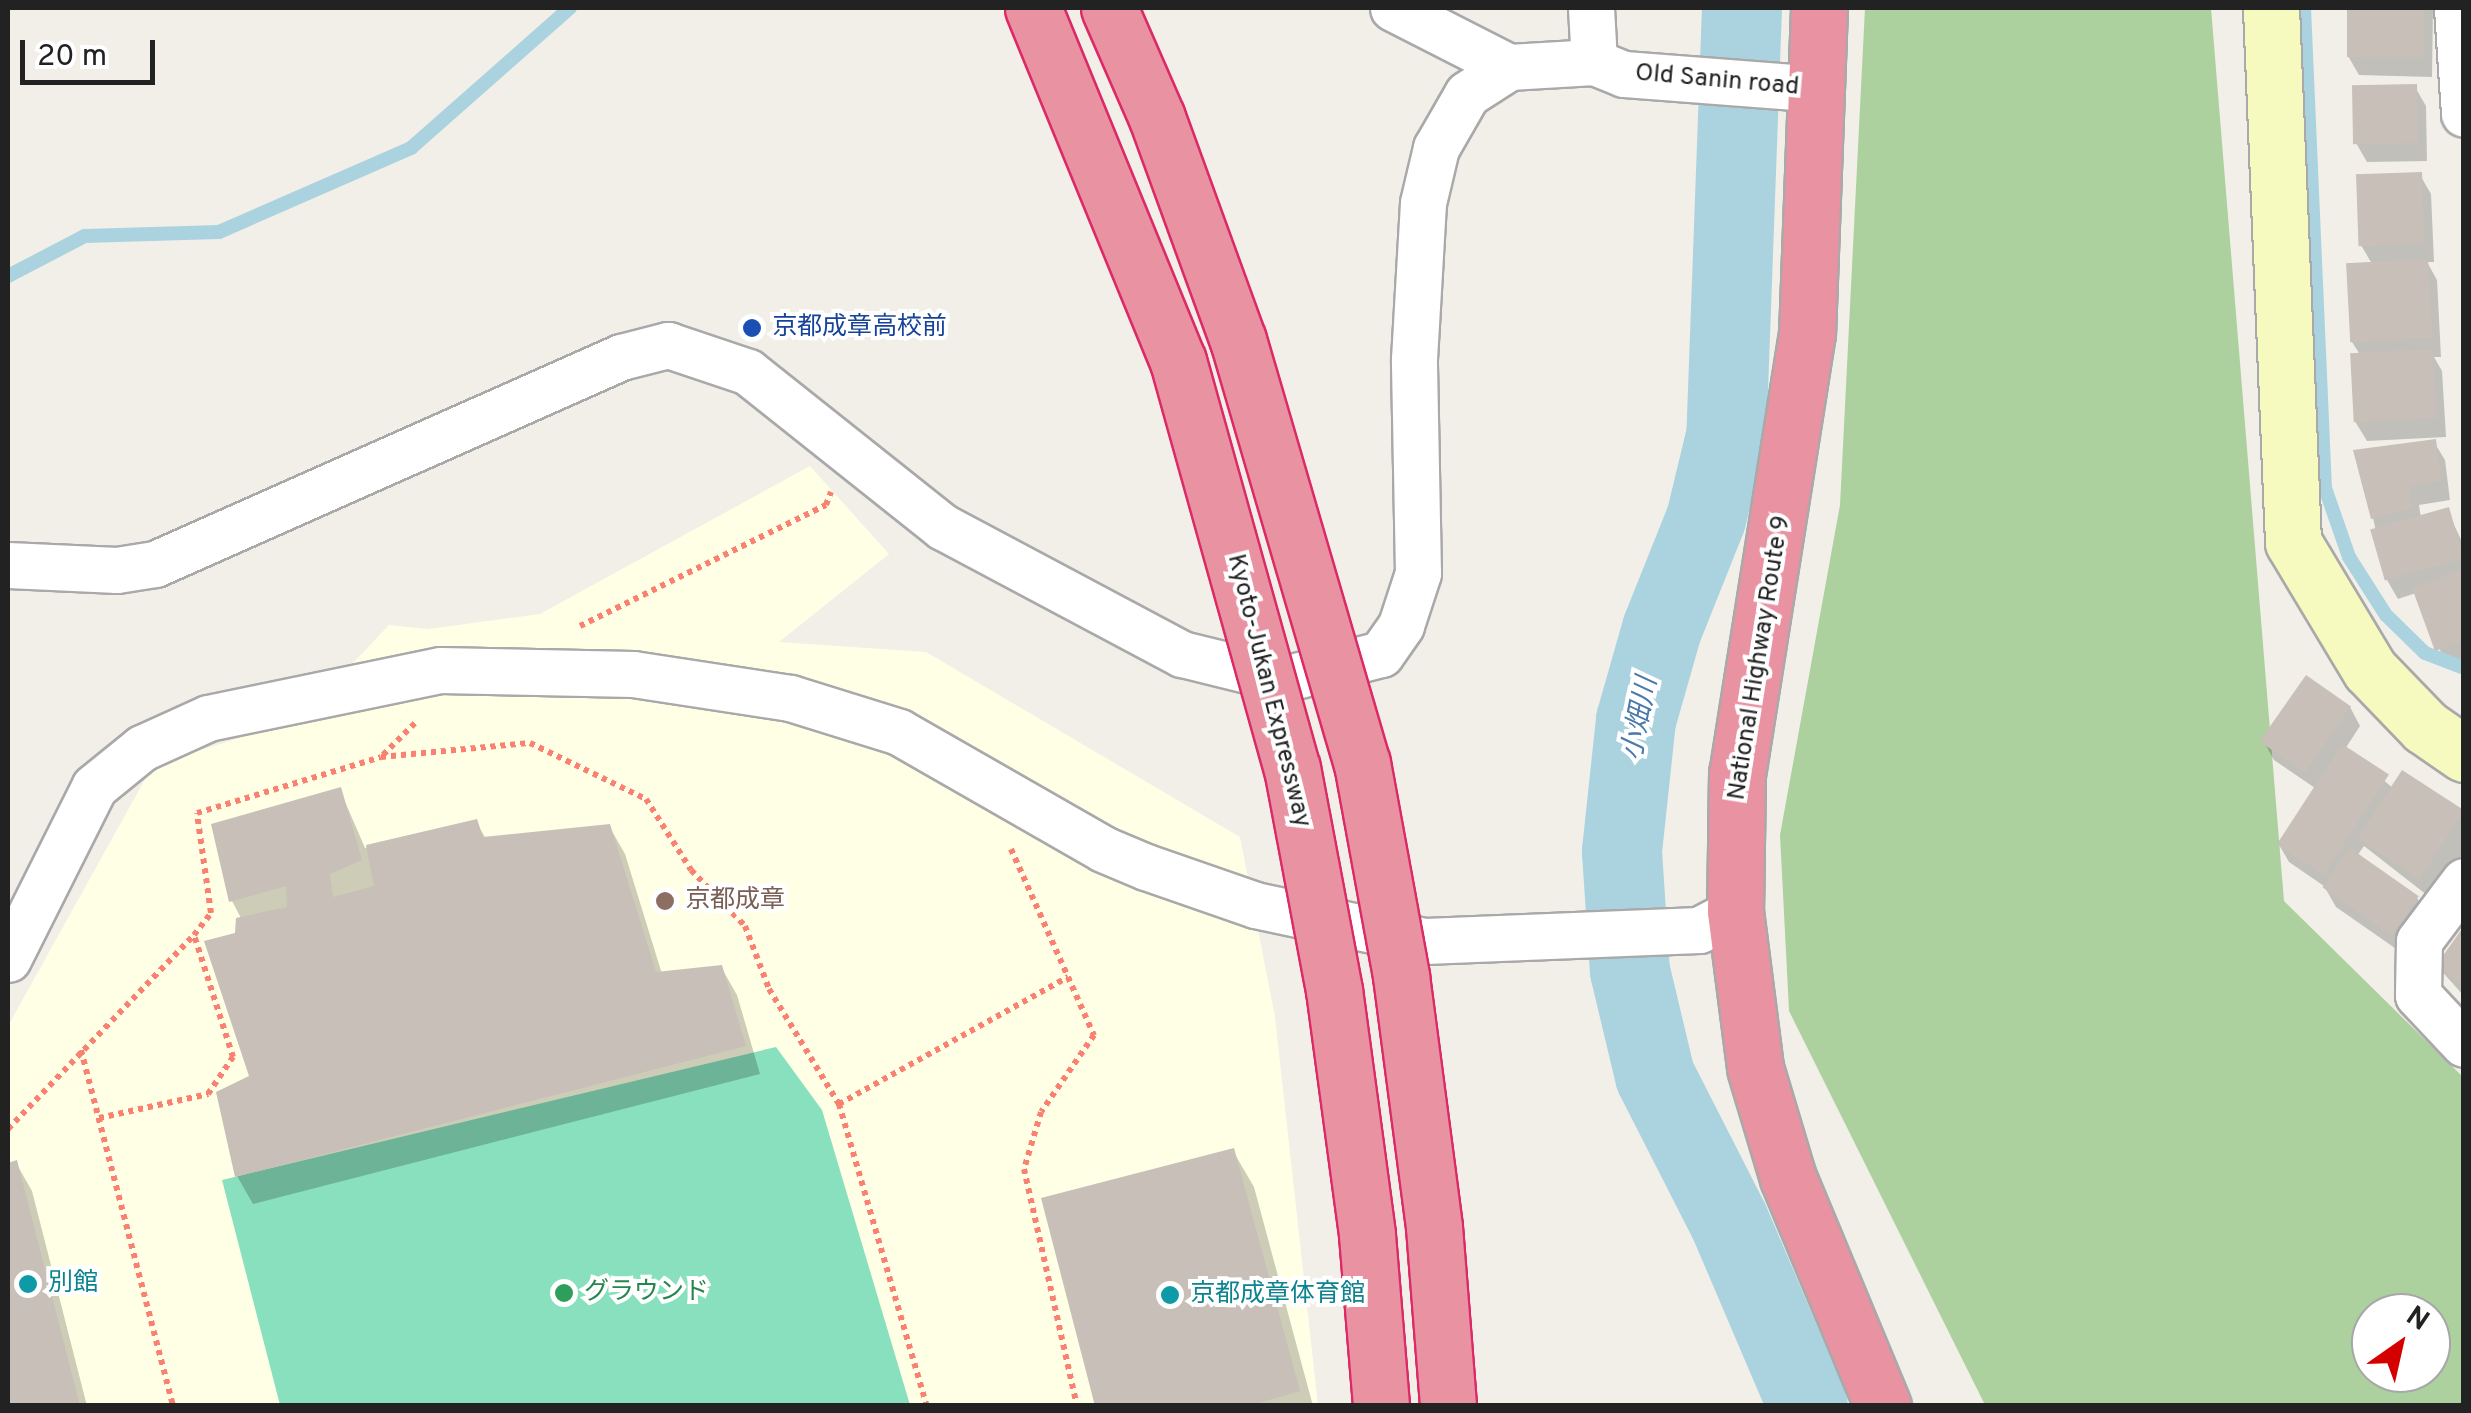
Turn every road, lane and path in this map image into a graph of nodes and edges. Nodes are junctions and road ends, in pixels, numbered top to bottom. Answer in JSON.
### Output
{"nodes":[{"id":1,"x":1033,"y":8,"type":"edge"},
{"id":2,"x":1109,"y":8,"type":"edge"},
{"id":3,"x":1393,"y":8,"type":"edge"},
{"id":4,"x":1590,"y":8,"type":"edge"},
{"id":5,"x":1819,"y":8,"type":"edge"},
{"id":6,"x":2271,"y":8,"type":"edge"},
{"id":7,"x":2457,"y":8,"type":"edge"},
{"id":8,"x":1594,"y":62,"type":"junction"},
{"id":9,"x":1508,"y":67,"type":"junction"},
{"id":10,"x":1793,"y":88,"type":"junction"},
{"id":11,"x":2464,"y":114,"type":"edge"},
{"id":12,"x":850,"y":450,"type":"junction"},
{"id":13,"x":8,"y":564,"type":"edge"},
{"id":14,"x":524,"y":672,"type":"junction"},
{"id":15,"x":422,"y":717,"type":"dead end"},
{"id":16,"x":2464,"y":754,"type":"edge"},
{"id":17,"x":380,"y":758,"type":"junction"},
{"id":18,"x":979,"y":777,"type":"junction"},
{"id":19,"x":2464,"y":881,"type":"edge"},
{"id":20,"x":1717,"y":921,"type":"junction"},
{"id":21,"x":194,"y":935,"type":"junction"},
{"id":22,"x":8,"y":959,"type":"edge"},
{"id":23,"x":1068,"y":977,"type":"junction"},
{"id":24,"x":2464,"y":1044,"type":"edge"},
{"id":25,"x":80,"y":1050,"type":"junction"},
{"id":26,"x":839,"y":1104,"type":"junction"},
{"id":27,"x":98,"y":1118,"type":"junction"},
{"id":28,"x":8,"y":1129,"type":"edge"},
{"id":29,"x":173,"y":1406,"type":"edge"},
{"id":30,"x":927,"y":1406,"type":"edge"},
{"id":31,"x":1077,"y":1406,"type":"edge"},
{"id":32,"x":1382,"y":1406,"type":"edge"},
{"id":33,"x":1448,"y":1406,"type":"edge"},
{"id":34,"x":1883,"y":1406,"type":"edge"}],
"edges":[{"from":1,"to":32,"type":"highway","name":"Kyoto-Jukan Expressway","bridge":true},
{"from":2,"to":33,"type":"highway","bridge":true},
{"from":3,"to":9,"type":"street"},
{"from":4,"to":8,"type":"street"},
{"from":5,"to":10,"type":"highway","name":"National Highway Route 9"},
{"from":6,"to":16,"type":"street"},
{"from":7,"to":11,"type":"street"},
{"from":8,"to":9,"type":"street","name":"Old Sanin road"},
{"from":8,"to":10,"type":"street","name":"Old Sanin road"},
{"from":9,"to":12,"type":"street"},
{"from":10,"to":20,"type":"highway","name":"National Highway Route 9"},
{"from":12,"to":13,"type":"street"},
{"from":12,"to":14,"type":"path"},
{"from":14,"to":18,"type":"street"},
{"from":14,"to":22,"type":"street"},
{"from":15,"to":17,"type":"path"},
{"from":17,"to":21,"type":"path"},
{"from":17,"to":26,"type":"path"},
{"from":18,"to":20,"type":"street"},
{"from":18,"to":23,"type":"path"},
{"from":19,"to":24,"type":"street"},
{"from":20,"to":34,"type":"highway","name":"National Highway Route 9"},
{"from":21,"to":25,"type":"path"},
{"from":21,"to":27,"type":"path"},
{"from":23,"to":26,"type":"path"},
{"from":23,"to":31,"type":"path"},
{"from":25,"to":27,"type":"path"},
{"from":25,"to":28,"type":"path"},
{"from":26,"to":30,"type":"path"},
{"from":27,"to":29,"type":"path"}]}
